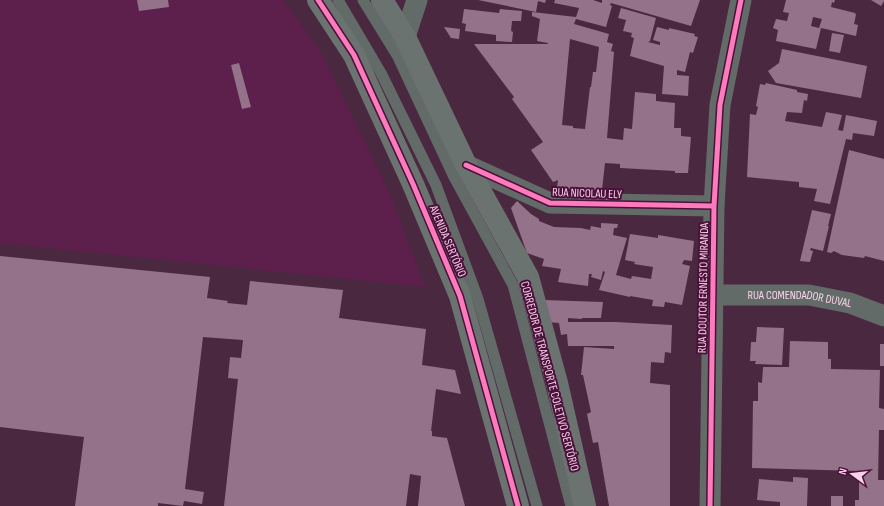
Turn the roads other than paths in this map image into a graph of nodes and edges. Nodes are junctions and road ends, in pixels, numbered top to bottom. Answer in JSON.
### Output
{"nodes":[{"id":1,"x":318,"y":0,"type":"edge"},
{"id":2,"x":338,"y":0,"type":"edge"},
{"id":3,"x":363,"y":0,"type":"edge"},
{"id":4,"x":382,"y":0,"type":"edge"},
{"id":5,"x":417,"y":0,"type":"edge"},
{"id":6,"x":741,"y":0,"type":"edge"},
{"id":7,"x":401,"y":46,"type":"junction"},
{"id":8,"x":466,"y":165,"type":"junction"},
{"id":9,"x":714,"y":206,"type":"junction"},
{"id":10,"x":713,"y":295,"type":"junction"},
{"id":11,"x":884,"y":316,"type":"edge"},
{"id":12,"x":518,"y":506,"type":"edge"},
{"id":13,"x":537,"y":506,"type":"edge"},
{"id":14,"x":571,"y":506,"type":"edge"},
{"id":15,"x":585,"y":506,"type":"edge"},
{"id":16,"x":710,"y":506,"type":"edge"}],
"edges":[{"from":1,"to":12,"type":"main road","name":"AVENIDA SERTÓRIO"},
{"from":2,"to":13,"type":"lane"},
{"from":3,"to":7,"type":"lane","name":"CORREDOR DE TRANSPORTE COLETIVO SERTÓRIO"},
{"from":4,"to":7,"type":"main road"},
{"from":5,"to":7,"type":"street"},
{"from":6,"to":9,"type":"street","name":"RUA DOUTOR ERNESTO MIRANDA"},
{"from":7,"to":8,"type":"main road"},
{"from":7,"to":14,"type":"lane","name":"CORREDOR DE TRANSPORTE COLETIVO SERTÓRIO"},
{"from":8,"to":9,"type":"street","name":"RUA NICOLAU ELY"},
{"from":8,"to":15,"type":"main road"},
{"from":9,"to":10,"type":"street","name":"RUA DOUTOR ERNESTO MIRANDA"},
{"from":10,"to":11,"type":"street","name":"RUA COMENDADOR DUVAL"},
{"from":10,"to":16,"type":"street","name":"RUA DOUTOR ERNESTO MIRANDA"}]}
